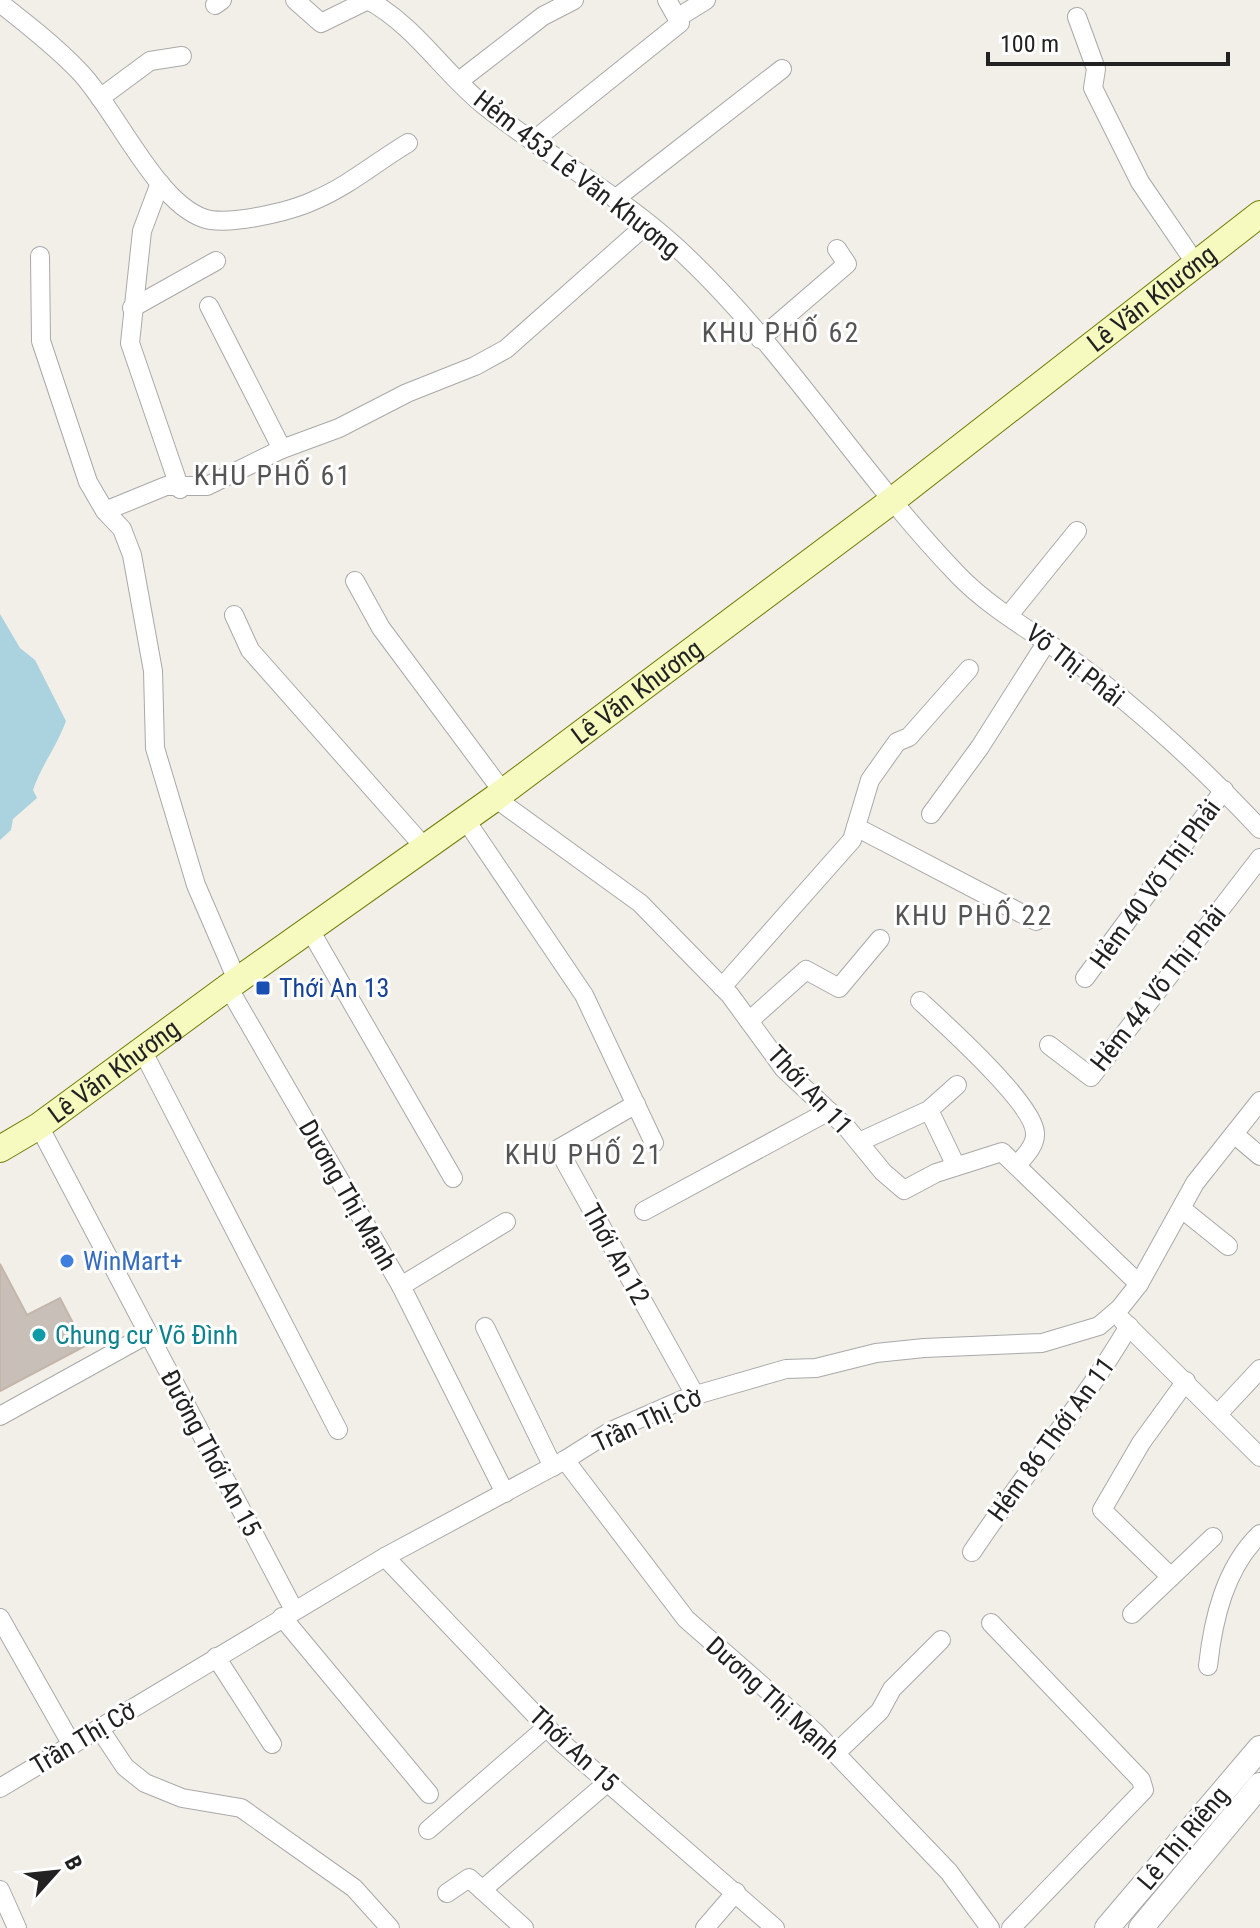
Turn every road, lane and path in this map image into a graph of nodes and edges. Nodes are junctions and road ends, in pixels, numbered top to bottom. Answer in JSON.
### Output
{"nodes":[{"id":1,"x":295,"y":0,"type":"edge"},
{"id":2,"x":368,"y":0,"type":"edge"},
{"id":3,"x":574,"y":0,"type":"edge"},
{"id":4,"x":667,"y":0,"type":"edge"},
{"id":5,"x":706,"y":0,"type":"edge"},
{"id":6,"x":0,"y":3,"type":"edge"},
{"id":7,"x":1077,"y":17,"type":"dead end"},
{"id":8,"x":677,"y":18,"type":"junction"},
{"id":9,"x":182,"y":56,"type":"dead end"},
{"id":10,"x":782,"y":69,"type":"dead end"},
{"id":11,"x":459,"y":81,"type":"junction"},
{"id":12,"x":100,"y":98,"type":"junction"},
{"id":13,"x":533,"y":141,"type":"junction"},
{"id":14,"x":408,"y":143,"type":"dead end"},
{"id":15,"x":160,"y":183,"type":"junction"},
{"id":16,"x":615,"y":199,"type":"junction"},
{"id":17,"x":1260,"y":214,"type":"edge"},
{"id":18,"x":647,"y":224,"type":"junction"},
{"id":19,"x":837,"y":249,"type":"dead end"},
{"id":20,"x":40,"y":256,"type":"dead end"},
{"id":21,"x":216,"y":261,"type":"dead end"},
{"id":22,"x":1196,"y":264,"type":"junction"},
{"id":23,"x":209,"y":306,"type":"dead end"},
{"id":24,"x":132,"y":308,"type":"junction"},
{"id":25,"x":760,"y":339,"type":"junction"},
{"id":26,"x":282,"y":449,"type":"junction"},
{"id":27,"x":180,"y":489,"type":"junction"},
{"id":28,"x":893,"y":500,"type":"junction"},
{"id":29,"x":105,"y":511,"type":"junction"},
{"id":30,"x":1077,"y":531,"type":"dead end"},
{"id":31,"x":355,"y":581,"type":"dead end"},
{"id":32,"x":234,"y":615,"type":"dead end"},
{"id":33,"x":1009,"y":615,"type":"junction"},
{"id":34,"x":1046,"y":643,"type":"junction"},
{"id":35,"x":969,"y":669,"type":"dead end"},
{"id":36,"x":1224,"y":790,"type":"junction"},
{"id":37,"x":499,"y":795,"type":"junction"},
{"id":38,"x":931,"y":814,"type":"dead end"},
{"id":39,"x":465,"y":819,"type":"junction"},
{"id":40,"x":856,"y":827,"type":"junction"},
{"id":41,"x":1260,"y":829,"type":"edge"},
{"id":42,"x":426,"y":849,"type":"junction"},
{"id":43,"x":1260,"y":858,"type":"edge"},
{"id":44,"x":1036,"y":921,"type":"dead end"},
{"id":45,"x":310,"y":930,"type":"junction"},
{"id":46,"x":880,"y":939,"type":"dead end"},
{"id":47,"x":1085,"y":978,"type":"dead end"},
{"id":48,"x":232,"y":983,"type":"junction"},
{"id":49,"x":722,"y":987,"type":"junction"},
{"id":50,"x":920,"y":1001,"type":"dead end"},
{"id":51,"x":749,"y":1021,"type":"junction"},
{"id":52,"x":1049,"y":1045,"type":"dead end"},
{"id":53,"x":142,"y":1050,"type":"junction"},
{"id":54,"x":957,"y":1085,"type":"dead end"},
{"id":55,"x":1260,"y":1101,"type":"edge"},
{"id":56,"x":636,"y":1104,"type":"junction"},
{"id":57,"x":929,"y":1110,"type":"junction"},
{"id":58,"x":829,"y":1111,"type":"junction"},
{"id":59,"x":39,"y":1126,"type":"junction"},
{"id":60,"x":1234,"y":1134,"type":"junction"},
{"id":61,"x":859,"y":1142,"type":"junction"},
{"id":62,"x":654,"y":1143,"type":"dead end"},
{"id":63,"x":0,"y":1149,"type":"edge"},
{"id":64,"x":1260,"y":1156,"type":"edge"},
{"id":65,"x":1017,"y":1165,"type":"junction"},
{"id":66,"x":956,"y":1166,"type":"junction"},
{"id":67,"x":453,"y":1178,"type":"dead end"},
{"id":68,"x":1182,"y":1209,"type":"junction"},
{"id":69,"x":644,"y":1211,"type":"dead end"},
{"id":70,"x":506,"y":1222,"type":"dead end"},
{"id":71,"x":1228,"y":1246,"type":"dead end"},
{"id":72,"x":1139,"y":1284,"type":"junction"},
{"id":73,"x":401,"y":1286,"type":"junction"},
{"id":74,"x":1115,"y":1313,"type":"junction"},
{"id":75,"x":1129,"y":1326,"type":"junction"},
{"id":76,"x":485,"y":1327,"type":"dead end"},
{"id":77,"x":148,"y":1334,"type":"junction"},
{"id":78,"x":1260,"y":1369,"type":"edge"},
{"id":79,"x":1186,"y":1381,"type":"junction"},
{"id":80,"x":695,"y":1395,"type":"junction"},
{"id":81,"x":1218,"y":1414,"type":"junction"},
{"id":82,"x":0,"y":1416,"type":"edge"},
{"id":83,"x":338,"y":1430,"type":"dead end"},
{"id":84,"x":1260,"y":1457,"type":"edge"},
{"id":85,"x":559,"y":1464,"type":"junction"},
{"id":86,"x":505,"y":1493,"type":"junction"},
{"id":87,"x":1260,"y":1534,"type":"edge"},
{"id":88,"x":1213,"y":1537,"type":"dead end"},
{"id":89,"x":972,"y":1552,"type":"dead end"},
{"id":90,"x":385,"y":1557,"type":"junction"},
{"id":91,"x":1171,"y":1577,"type":"junction"},
{"id":92,"x":288,"y":1614,"type":"junction"},
{"id":93,"x":1132,"y":1614,"type":"dead end"},
{"id":94,"x":0,"y":1618,"type":"edge"},
{"id":95,"x":991,"y":1623,"type":"dead end"},
{"id":96,"x":941,"y":1640,"type":"dead end"},
{"id":97,"x":216,"y":1657,"type":"junction"},
{"id":98,"x":1208,"y":1666,"type":"dead end"},
{"id":99,"x":547,"y":1727,"type":"junction"},
{"id":100,"x":99,"y":1728,"type":"junction"},
{"id":101,"x":272,"y":1744,"type":"dead end"},
{"id":102,"x":72,"y":1745,"type":"junction"},
{"id":103,"x":1260,"y":1748,"type":"edge"},
{"id":104,"x":836,"y":1753,"type":"junction"},
{"id":105,"x":608,"y":1782,"type":"junction"},
{"id":106,"x":1260,"y":1785,"type":"edge"},
{"id":107,"x":0,"y":1788,"type":"edge"},
{"id":108,"x":429,"y":1794,"type":"dead end"},
{"id":109,"x":428,"y":1830,"type":"dead end"},
{"id":110,"x":0,"y":1890,"type":"edge"},
{"id":111,"x":482,"y":1890,"type":"junction"},
{"id":112,"x":736,"y":1892,"type":"junction"},
{"id":113,"x":447,"y":1893,"type":"dead end"},
{"id":114,"x":17,"y":1928,"type":"edge"},
{"id":115,"x":390,"y":1928,"type":"edge"},
{"id":116,"x":524,"y":1928,"type":"edge"},
{"id":117,"x":705,"y":1928,"type":"edge"},
{"id":118,"x":775,"y":1928,"type":"edge"},
{"id":119,"x":990,"y":1928,"type":"edge"},
{"id":120,"x":1011,"y":1928,"type":"edge"},
{"id":121,"x":1107,"y":1928,"type":"edge"},
{"id":122,"x":1141,"y":1928,"type":"edge"}],
"edges":[{"from":1,"to":2,"type":"street","name":"Hẻm 453 Lê Văn Khương"},
{"from":2,"to":11,"type":"street","name":"Hẻm 453 Lê Văn Khương"},
{"from":3,"to":11,"type":"street"},
{"from":4,"to":8,"type":"street"},
{"from":5,"to":8,"type":"street"},
{"from":6,"to":12,"type":"street"},
{"from":7,"to":22,"type":"street"},
{"from":8,"to":13,"type":"street"},
{"from":9,"to":12,"type":"street"},
{"from":10,"to":16,"type":"street"},
{"from":11,"to":13,"type":"street","name":"Hẻm 453 Lê Văn Khương"},
{"from":12,"to":15,"type":"street"},
{"from":13,"to":16,"type":"street","name":"Hẻm 453 Lê Văn Khương"},
{"from":14,"to":15,"type":"street"},
{"from":15,"to":24,"type":"street"},
{"from":16,"to":18,"type":"street","name":"Hẻm 453 Lê Văn Khương"},
{"from":17,"to":22,"type":"main road","name":"Lê Văn Khương"},
{"from":18,"to":25,"type":"street","name":"Hẻm 453 Lê Văn Khương"},
{"from":18,"to":26,"type":"street"},
{"from":19,"to":25,"type":"street"},
{"from":20,"to":29,"type":"street","name":"Dương Thị Mạnh"},
{"from":21,"to":24,"type":"street"},
{"from":22,"to":28,"type":"main road","name":"Lê Văn Khương"},
{"from":23,"to":26,"type":"street"},
{"from":24,"to":27,"type":"street"},
{"from":25,"to":28,"type":"street","name":"Hẻm 453 Lê Văn Khương"},
{"from":26,"to":27,"type":"street"},
{"from":27,"to":29,"type":"street"},
{"from":28,"to":33,"type":"street","name":"Võ Thị Phải"},
{"from":28,"to":37,"type":"main road","name":"Lê Văn Khương"},
{"from":29,"to":48,"type":"street","name":"Dương Thị Mạnh"},
{"from":30,"to":33,"type":"street"},
{"from":31,"to":37,"type":"street","name":"Thới An 11"},
{"from":32,"to":42,"type":"street"},
{"from":33,"to":34,"type":"street","name":"Võ Thị Phải"},
{"from":34,"to":36,"type":"street","name":"Võ Thị Phải"},
{"from":34,"to":38,"type":"street"},
{"from":35,"to":40,"type":"street"},
{"from":36,"to":41,"type":"street","name":"Võ Thị Phải"},
{"from":36,"to":47,"type":"street","name":"Hẻm 40 Võ Thị Phải"},
{"from":37,"to":39,"type":"main road","name":"Lê Văn Khương"},
{"from":37,"to":49,"type":"street","name":"Thới An 11"},
{"from":39,"to":42,"type":"main road","name":"Lê Văn Khương"},
{"from":39,"to":56,"type":"street"},
{"from":40,"to":44,"type":"street"},
{"from":40,"to":49,"type":"street"},
{"from":42,"to":45,"type":"main road","name":"Lê Văn Khương"},
{"from":43,"to":52,"type":"street","name":"Hẻm 44 Võ Thị Phải"},
{"from":45,"to":48,"type":"main road","name":"Lê Văn Khương"},
{"from":45,"to":67,"type":"street"},
{"from":46,"to":51,"type":"street"},
{"from":48,"to":53,"type":"main road","name":"Lê Văn Khương"},
{"from":48,"to":73,"type":"street","name":"Dương Thị Mạnh"},
{"from":49,"to":51,"type":"street","name":"Thới An 11"},
{"from":50,"to":65,"type":"street"},
{"from":51,"to":58,"type":"street","name":"Thới An 11"},
{"from":53,"to":59,"type":"main road","name":"Lê Văn Khương"},
{"from":53,"to":83,"type":"street"},
{"from":54,"to":57,"type":"street"},
{"from":55,"to":60,"type":"street","name":"Trần Thị Cờ"},
{"from":56,"to":62,"type":"street"},
{"from":56,"to":80,"type":"street","name":"Thới An 12"},
{"from":57,"to":61,"type":"street"},
{"from":57,"to":66,"type":"street"},
{"from":58,"to":61,"type":"street","name":"Thới An 11"},
{"from":58,"to":69,"type":"street"},
{"from":59,"to":63,"type":"main road","name":"Lê Văn Khương"},
{"from":59,"to":77,"type":"street","name":"Đường Thới An 15"},
{"from":60,"to":64,"type":"street"},
{"from":60,"to":68,"type":"street","name":"Trần Thị Cờ"},
{"from":61,"to":66,"type":"street","name":"Thới An 11"},
{"from":65,"to":66,"type":"street","name":"Thới An 11"},
{"from":65,"to":72,"type":"street"},
{"from":68,"to":71,"type":"street"},
{"from":68,"to":72,"type":"street","name":"Trần Thị Cờ"},
{"from":70,"to":73,"type":"street"},
{"from":72,"to":74,"type":"street","name":"Trần Thị Cờ"},
{"from":73,"to":86,"type":"street","name":"Dương Thị Mạnh"},
{"from":74,"to":75,"type":"street"},
{"from":74,"to":80,"type":"street","name":"Trần Thị Cờ"},
{"from":75,"to":79,"type":"street"},
{"from":75,"to":89,"type":"street","name":"Hẻm 86 Thới An 11"},
{"from":76,"to":85,"type":"street","name":"Dương Thị Mạnh"},
{"from":77,"to":82,"type":"street"},
{"from":77,"to":92,"type":"street","name":"Đường Thới An 15"},
{"from":78,"to":81,"type":"street"},
{"from":79,"to":81,"type":"street"},
{"from":79,"to":91,"type":"street"},
{"from":80,"to":85,"type":"street","name":"Trần Thị Cờ"},
{"from":81,"to":84,"type":"street"},
{"from":85,"to":86,"type":"street","name":"Trần Thị Cờ"},
{"from":85,"to":104,"type":"street","name":"Dương Thị Mạnh"},
{"from":86,"to":90,"type":"street","name":"Trần Thị Cờ"},
{"from":87,"to":98,"type":"street"},
{"from":88,"to":91,"type":"street"},
{"from":90,"to":92,"type":"street","name":"Trần Thị Cờ"},
{"from":90,"to":99,"type":"street","name":"Thới An 15"},
{"from":91,"to":93,"type":"street"},
{"from":92,"to":97,"type":"street","name":"Trần Thị Cờ"},
{"from":92,"to":108,"type":"street","name":"Đường Thới An 15"},
{"from":94,"to":102,"type":"street"},
{"from":95,"to":120,"type":"street"},
{"from":96,"to":104,"type":"street"},
{"from":97,"to":100,"type":"street","name":"Trần Thị Cờ"},
{"from":97,"to":101,"type":"street"},
{"from":99,"to":105,"type":"street","name":"Thới An 15"},
{"from":99,"to":109,"type":"street"},
{"from":100,"to":102,"type":"street","name":"Trần Thị Cờ"},
{"from":100,"to":115,"type":"street"},
{"from":102,"to":107,"type":"street","name":"Trần Thị Cờ"},
{"from":103,"to":121,"type":"street","name":"Lê Thị Riêng"},
{"from":104,"to":119,"type":"street","name":"Dương Thị Mạnh"},
{"from":105,"to":111,"type":"street"},
{"from":105,"to":112,"type":"street","name":"Thới An 15"},
{"from":106,"to":122,"type":"street","name":"Lê Thị Riêng"},
{"from":110,"to":114,"type":"street"},
{"from":111,"to":113,"type":"street"},
{"from":111,"to":116,"type":"street"},
{"from":112,"to":117,"type":"street"},
{"from":112,"to":118,"type":"street","name":"Thới An 15"}]}
